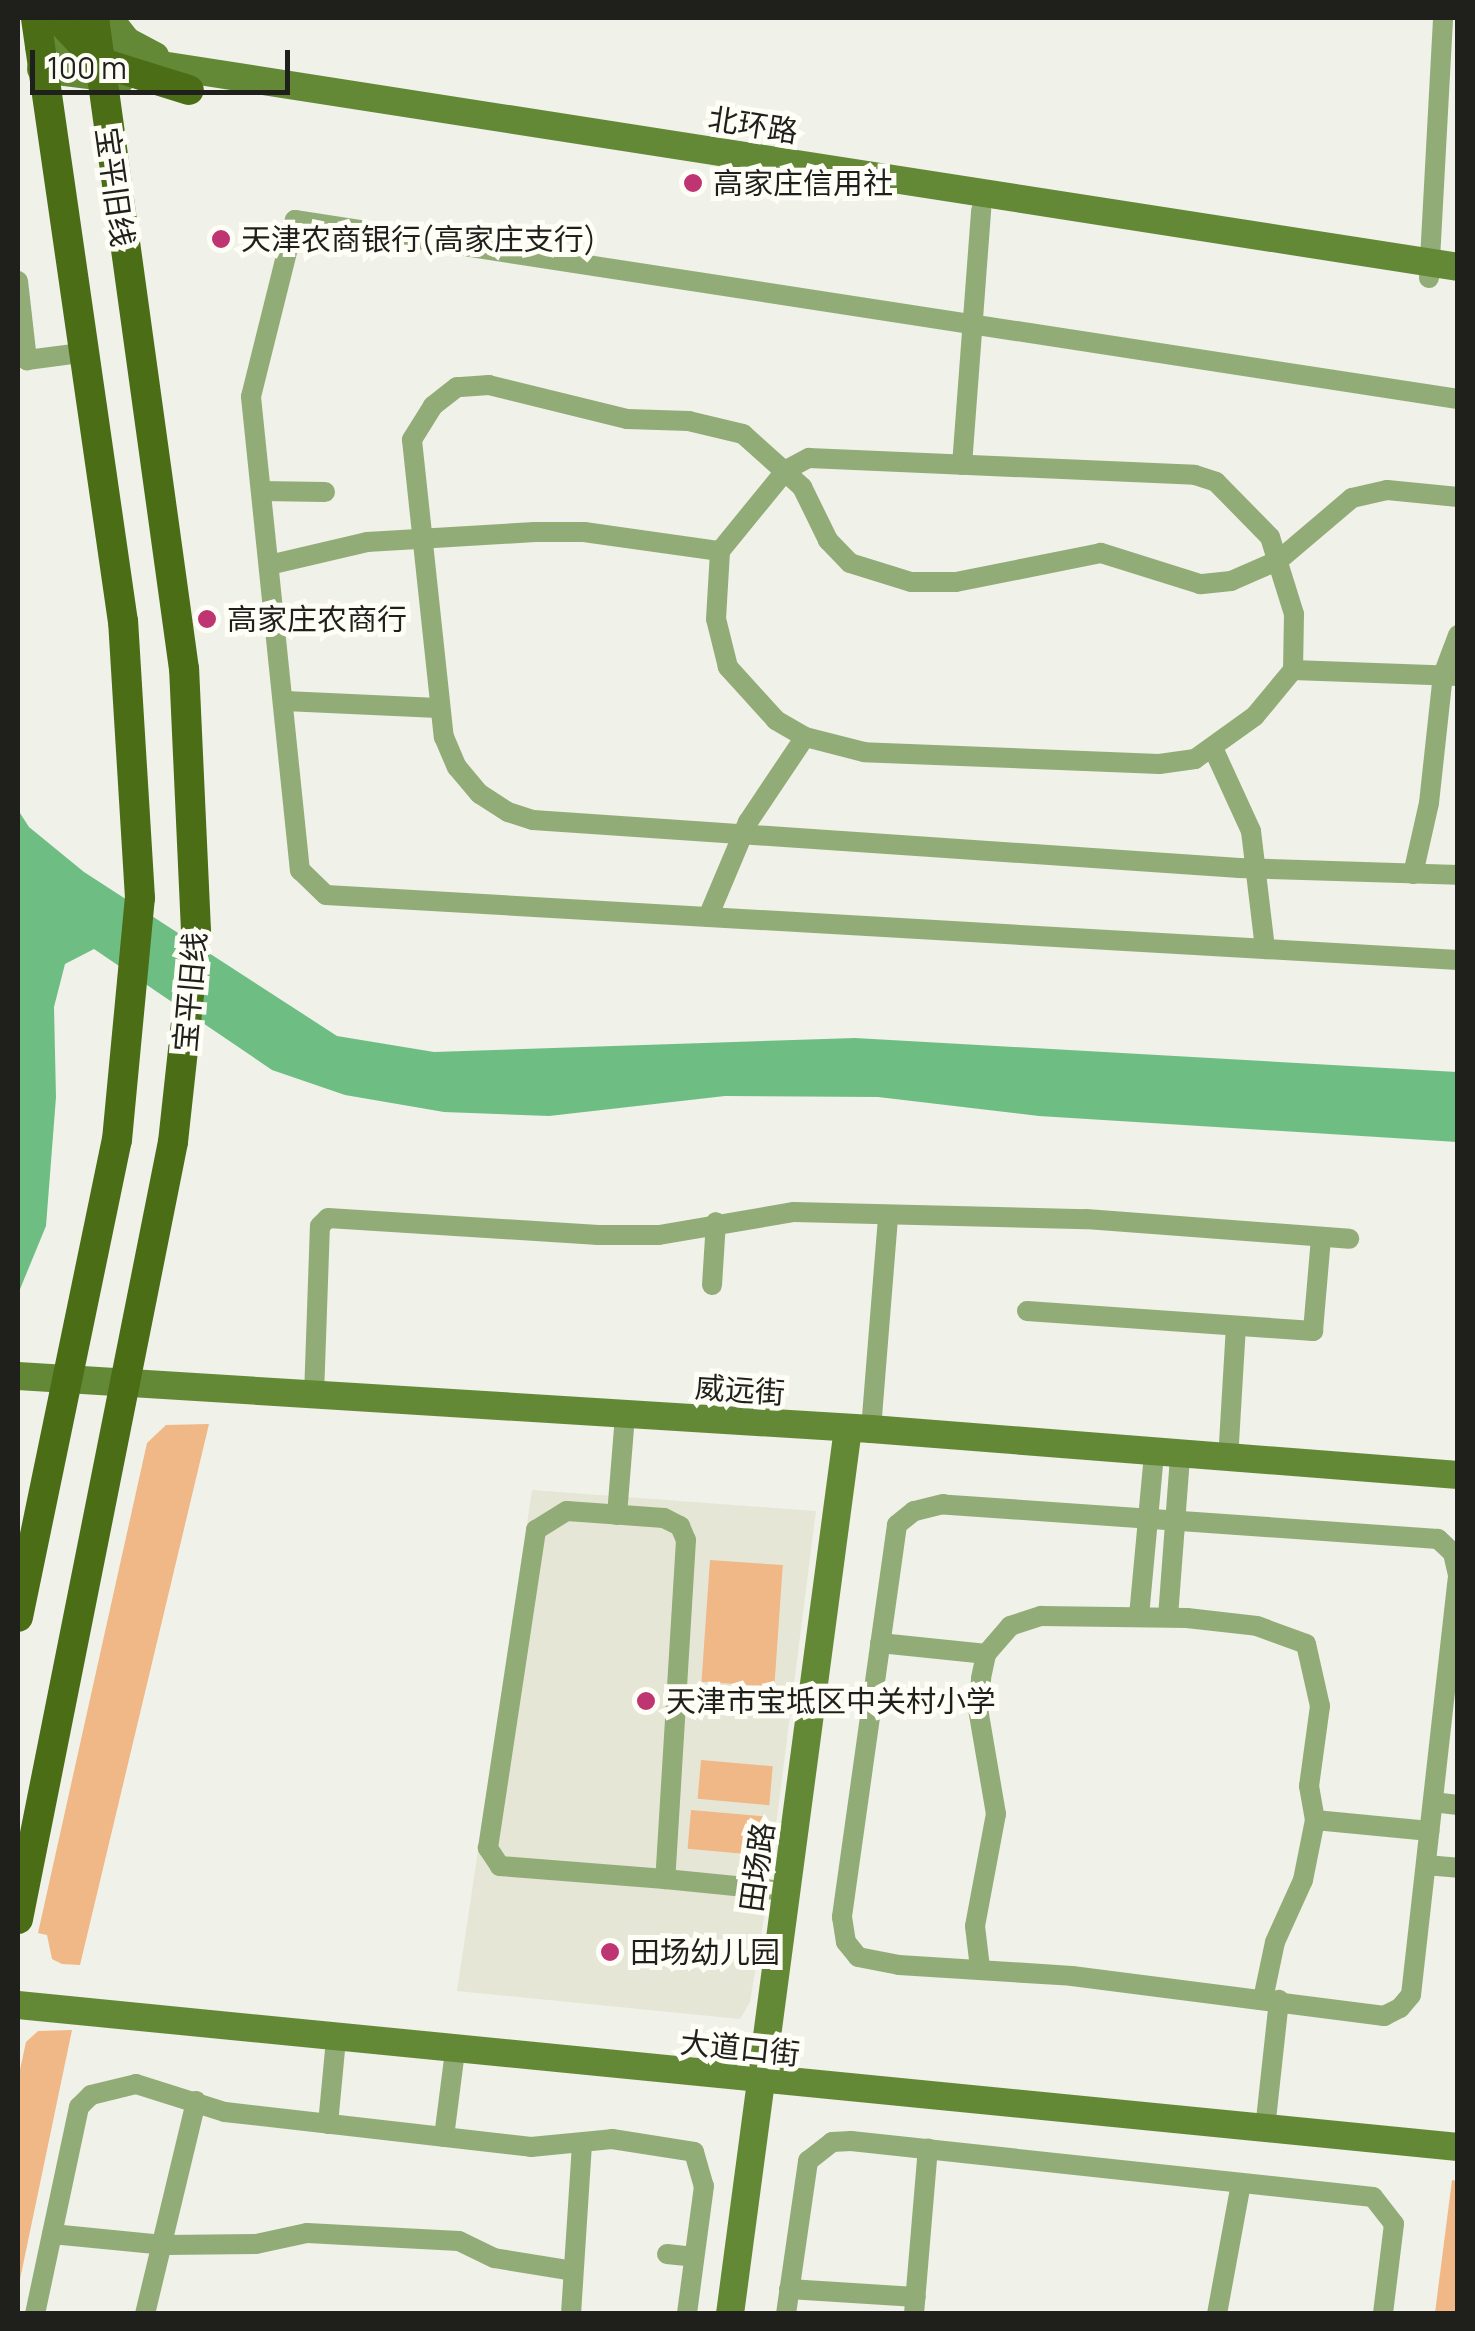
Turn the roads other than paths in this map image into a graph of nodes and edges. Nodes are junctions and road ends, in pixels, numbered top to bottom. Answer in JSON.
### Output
{"nodes":[{"id":1,"x":58,"y":18,"type":"edge"},
{"id":2,"x":94,"y":18,"type":"edge"},
{"id":3,"x":109,"y":18,"type":"edge"},
{"id":4,"x":1442,"y":18,"type":"edge"},
{"id":5,"x":38,"y":44,"type":"edge"},
{"id":6,"x":96,"y":61,"type":"junction"},
{"id":7,"x":196,"y":81,"type":"junction"},
{"id":8,"x":981,"y":210,"type":"junction"},
{"id":9,"x":1458,"y":266,"type":"edge"},
{"id":10,"x":1429,"y":270,"type":"junction"},
{"id":11,"x":18,"y":281,"type":"edge"},
{"id":12,"x":1458,"y":283,"type":"edge"},
{"id":13,"x":972,"y":324,"type":"junction"},
{"id":14,"x":80,"y":353,"type":"junction"},
{"id":15,"x":1458,"y":399,"type":"edge"},
{"id":16,"x":962,"y":465,"type":"junction"},
{"id":17,"x":786,"y":470,"type":"junction"},
{"id":18,"x":261,"y":491,"type":"junction"},
{"id":19,"x":325,"y":492,"type":"dead end"},
{"id":20,"x":1458,"y":497,"type":"edge"},
{"id":21,"x":420,"y":537,"type":"junction"},
{"id":22,"x":720,"y":550,"type":"junction"},
{"id":23,"x":1279,"y":560,"type":"junction"},
{"id":24,"x":269,"y":565,"type":"junction"},
{"id":25,"x":1458,"y":635,"type":"edge"},
{"id":26,"x":1293,"y":670,"type":"junction"},
{"id":27,"x":1450,"y":676,"type":"edge"},
{"id":28,"x":285,"y":701,"type":"junction"},
{"id":29,"x":438,"y":708,"type":"junction"},
{"id":30,"x":805,"y":737,"type":"junction"},
{"id":31,"x":1213,"y":748,"type":"junction"},
{"id":32,"x":743,"y":834,"type":"junction"},
{"id":33,"x":1257,"y":868,"type":"junction"},
{"id":34,"x":1413,"y":874,"type":"junction"},
{"id":35,"x":1458,"y":875,"type":"edge"},
{"id":36,"x":708,"y":917,"type":"junction"},
{"id":37,"x":1265,"y":949,"type":"junction"},
{"id":38,"x":1458,"y":960,"type":"edge"},
{"id":39,"x":888,"y":1216,"type":"junction"},
{"id":40,"x":716,"y":1222,"type":"junction"},
{"id":41,"x":1321,"y":1237,"type":"junction"},
{"id":42,"x":1350,"y":1239,"type":"dead end"},
{"id":43,"x":712,"y":1286,"type":"dead end"},
{"id":44,"x":1027,"y":1312,"type":"dead end"},
{"id":45,"x":1236,"y":1327,"type":"junction"},
{"id":46,"x":18,"y":1376,"type":"edge"},
{"id":47,"x":67,"y":1380,"type":"junction"},
{"id":48,"x":125,"y":1385,"type":"junction"},
{"id":49,"x":314,"y":1396,"type":"junction"},
{"id":50,"x":624,"y":1415,"type":"junction"},
{"id":51,"x":860,"y":1429,"type":"junction"},
{"id":52,"x":1167,"y":1454,"type":"junction"},
{"id":53,"x":1228,"y":1460,"type":"junction"},
{"id":54,"x":1458,"y":1475,"type":"edge"},
{"id":55,"x":617,"y":1515,"type":"junction"},
{"id":56,"x":1147,"y":1518,"type":"junction"},
{"id":57,"x":1172,"y":1520,"type":"junction"},
{"id":58,"x":1458,"y":1577,"type":"edge"},
{"id":59,"x":1139,"y":1616,"type":"junction"},
{"id":60,"x":18,"y":1617,"type":"edge"},
{"id":61,"x":1168,"y":1617,"type":"junction"},
{"id":62,"x":880,"y":1643,"type":"junction"},
{"id":63,"x":986,"y":1654,"type":"junction"},
{"id":64,"x":1433,"y":1802,"type":"junction"},
{"id":65,"x":1458,"y":1805,"type":"edge"},
{"id":66,"x":1315,"y":1820,"type":"junction"},
{"id":67,"x":1429,"y":1831,"type":"junction"},
{"id":68,"x":1426,"y":1865,"type":"junction"},
{"id":69,"x":1458,"y":1868,"type":"edge"},
{"id":70,"x":666,"y":1879,"type":"junction"},
{"id":71,"x":786,"y":1891,"type":"junction"},
{"id":72,"x":18,"y":1919,"type":"edge"},
{"id":73,"x":980,"y":1968,"type":"junction"},
{"id":74,"x":1271,"y":2000,"type":"junction"},
{"id":75,"x":18,"y":2005,"type":"edge"},
{"id":76,"x":336,"y":2038,"type":"junction"},
{"id":77,"x":455,"y":2051,"type":"junction"},
{"id":78,"x":760,"y":2083,"type":"junction"},
{"id":79,"x":196,"y":2100,"type":"junction"},
{"id":80,"x":328,"y":2124,"type":"junction"},
{"id":81,"x":1265,"y":2129,"type":"junction"},
{"id":82,"x":444,"y":2137,"type":"junction"},
{"id":83,"x":582,"y":2143,"type":"junction"},
{"id":84,"x":1458,"y":2147,"type":"edge"},
{"id":85,"x":928,"y":2149,"type":"junction"},
{"id":86,"x":1241,"y":2183,"type":"junction"},
{"id":87,"x":52,"y":2234,"type":"junction"},
{"id":88,"x":165,"y":2244,"type":"junction"},
{"id":89,"x":667,"y":2254,"type":"dead end"},
{"id":90,"x":694,"y":2257,"type":"junction"},
{"id":91,"x":574,"y":2272,"type":"junction"},
{"id":92,"x":790,"y":2289,"type":"junction"},
{"id":93,"x":915,"y":2305,"type":"edge"},
{"id":94,"x":35,"y":2314,"type":"edge"},
{"id":95,"x":145,"y":2314,"type":"edge"},
{"id":96,"x":571,"y":2314,"type":"edge"},
{"id":97,"x":686,"y":2314,"type":"edge"},
{"id":98,"x":730,"y":2314,"type":"edge"},
{"id":99,"x":786,"y":2314,"type":"edge"},
{"id":100,"x":1217,"y":2314,"type":"edge"},
{"id":101,"x":1383,"y":2314,"type":"edge"}],
"edges":[{"from":1,"to":6,"type":"main road"},
{"from":2,"to":6,"type":"main road","name":"宝平旧线"},
{"from":3,"to":7,"type":"street"},
{"from":4,"to":10,"type":"street"},
{"from":5,"to":6,"type":"street"},
{"from":5,"to":14,"type":"main road","name":"宝平旧线"},
{"from":6,"to":7,"type":"main road"},
{"from":6,"to":48,"type":"main road","name":"宝平旧线"},
{"from":7,"to":8,"type":"street","name":"北环路"},
{"from":7,"to":10,"type":"street","name":"北环路"},
{"from":8,"to":10,"type":"street","name":"北环路"},
{"from":8,"to":13,"type":"street"},
{"from":9,"to":10,"type":"street","name":"北环路"},
{"from":10,"to":12,"type":"street","name":"北环路"},
{"from":11,"to":14,"type":"street"},
{"from":13,"to":15,"type":"street"},
{"from":13,"to":16,"type":"street"},
{"from":13,"to":18,"type":"street"},
{"from":14,"to":47,"type":"main road","name":"宝平旧线"},
{"from":16,"to":17,"type":"street"},
{"from":16,"to":23,"type":"street"},
{"from":17,"to":21,"type":"street"},
{"from":17,"to":22,"type":"street"},
{"from":17,"to":23,"type":"street"},
{"from":18,"to":19,"type":"street"},
{"from":18,"to":24,"type":"street"},
{"from":20,"to":23,"type":"street"},
{"from":21,"to":22,"type":"street"},
{"from":21,"to":24,"type":"street"},
{"from":21,"to":29,"type":"street"},
{"from":22,"to":30,"type":"street"},
{"from":23,"to":26,"type":"street"},
{"from":24,"to":28,"type":"street"},
{"from":25,"to":27,"type":"street"},
{"from":26,"to":27,"type":"street"},
{"from":26,"to":31,"type":"street"},
{"from":27,"to":34,"type":"street"},
{"from":28,"to":29,"type":"street"},
{"from":28,"to":36,"type":"street"},
{"from":29,"to":32,"type":"street"},
{"from":30,"to":31,"type":"street"},
{"from":30,"to":32,"type":"street"},
{"from":31,"to":33,"type":"street"},
{"from":32,"to":33,"type":"street"},
{"from":32,"to":36,"type":"street"},
{"from":33,"to":34,"type":"street"},
{"from":33,"to":37,"type":"street"},
{"from":34,"to":35,"type":"street"},
{"from":36,"to":37,"type":"street"},
{"from":37,"to":38,"type":"street"},
{"from":39,"to":40,"type":"street"},
{"from":39,"to":41,"type":"street"},
{"from":39,"to":51,"type":"street"},
{"from":40,"to":43,"type":"street"},
{"from":40,"to":49,"type":"street"},
{"from":41,"to":42,"type":"street"},
{"from":41,"to":45,"type":"street"},
{"from":44,"to":45,"type":"street"},
{"from":45,"to":53,"type":"street"},
{"from":46,"to":47,"type":"street","name":"威远街"},
{"from":47,"to":48,"type":"street","name":"威远街"},
{"from":47,"to":60,"type":"main road","name":"宝平旧线"},
{"from":48,"to":49,"type":"street","name":"威远街"},
{"from":48,"to":72,"type":"main road","name":"宝平旧线"},
{"from":49,"to":50,"type":"street","name":"威远街"},
{"from":50,"to":51,"type":"street","name":"威远街"},
{"from":50,"to":55,"type":"street"},
{"from":51,"to":52,"type":"street","name":"威远街"},
{"from":51,"to":71,"type":"street","name":"田场路"},
{"from":52,"to":53,"type":"street","name":"威远街"},
{"from":52,"to":56,"type":"street"},
{"from":52,"to":57,"type":"street"},
{"from":53,"to":54,"type":"street","name":"威远街"},
{"from":55,"to":70,"type":"street"},
{"from":55,"to":70,"type":"street"},
{"from":56,"to":57,"type":"street"},
{"from":56,"to":59,"type":"street"},
{"from":56,"to":62,"type":"street"},
{"from":57,"to":58,"type":"street"},
{"from":57,"to":61,"type":"street"},
{"from":58,"to":64,"type":"street"},
{"from":59,"to":61,"type":"street"},
{"from":59,"to":63,"type":"street"},
{"from":61,"to":66,"type":"street"},
{"from":62,"to":63,"type":"street"},
{"from":62,"to":73,"type":"street"},
{"from":63,"to":73,"type":"street"},
{"from":64,"to":65,"type":"street"},
{"from":64,"to":67,"type":"street"},
{"from":66,"to":67,"type":"street"},
{"from":66,"to":74,"type":"street"},
{"from":67,"to":68,"type":"street"},
{"from":68,"to":69,"type":"street"},
{"from":68,"to":74,"type":"street"},
{"from":70,"to":71,"type":"street"},
{"from":71,"to":78,"type":"street","name":"田场路"},
{"from":73,"to":74,"type":"street"},
{"from":74,"to":81,"type":"street"},
{"from":75,"to":76,"type":"street","name":"大道口街"},
{"from":76,"to":77,"type":"street","name":"大道口街"},
{"from":76,"to":80,"type":"street"},
{"from":77,"to":78,"type":"street","name":"大道口街"},
{"from":77,"to":82,"type":"street"},
{"from":78,"to":81,"type":"street","name":"大道口街"},
{"from":78,"to":98,"type":"street","name":"田场路"},
{"from":79,"to":80,"type":"street"},
{"from":79,"to":87,"type":"street"},
{"from":79,"to":88,"type":"street"},
{"from":80,"to":82,"type":"street"},
{"from":81,"to":84,"type":"street","name":"大道口街"},
{"from":82,"to":83,"type":"street"},
{"from":83,"to":90,"type":"street"},
{"from":83,"to":91,"type":"street"},
{"from":85,"to":86,"type":"street"},
{"from":85,"to":92,"type":"street"},
{"from":85,"to":93,"type":"street"},
{"from":86,"to":100,"type":"street"},
{"from":86,"to":101,"type":"street"},
{"from":87,"to":88,"type":"street"},
{"from":87,"to":94,"type":"street"},
{"from":88,"to":91,"type":"street"},
{"from":88,"to":95,"type":"street"},
{"from":89,"to":90,"type":"street"},
{"from":90,"to":97,"type":"street"},
{"from":91,"to":96,"type":"street"},
{"from":92,"to":93,"type":"street"},
{"from":92,"to":99,"type":"street"}]}
